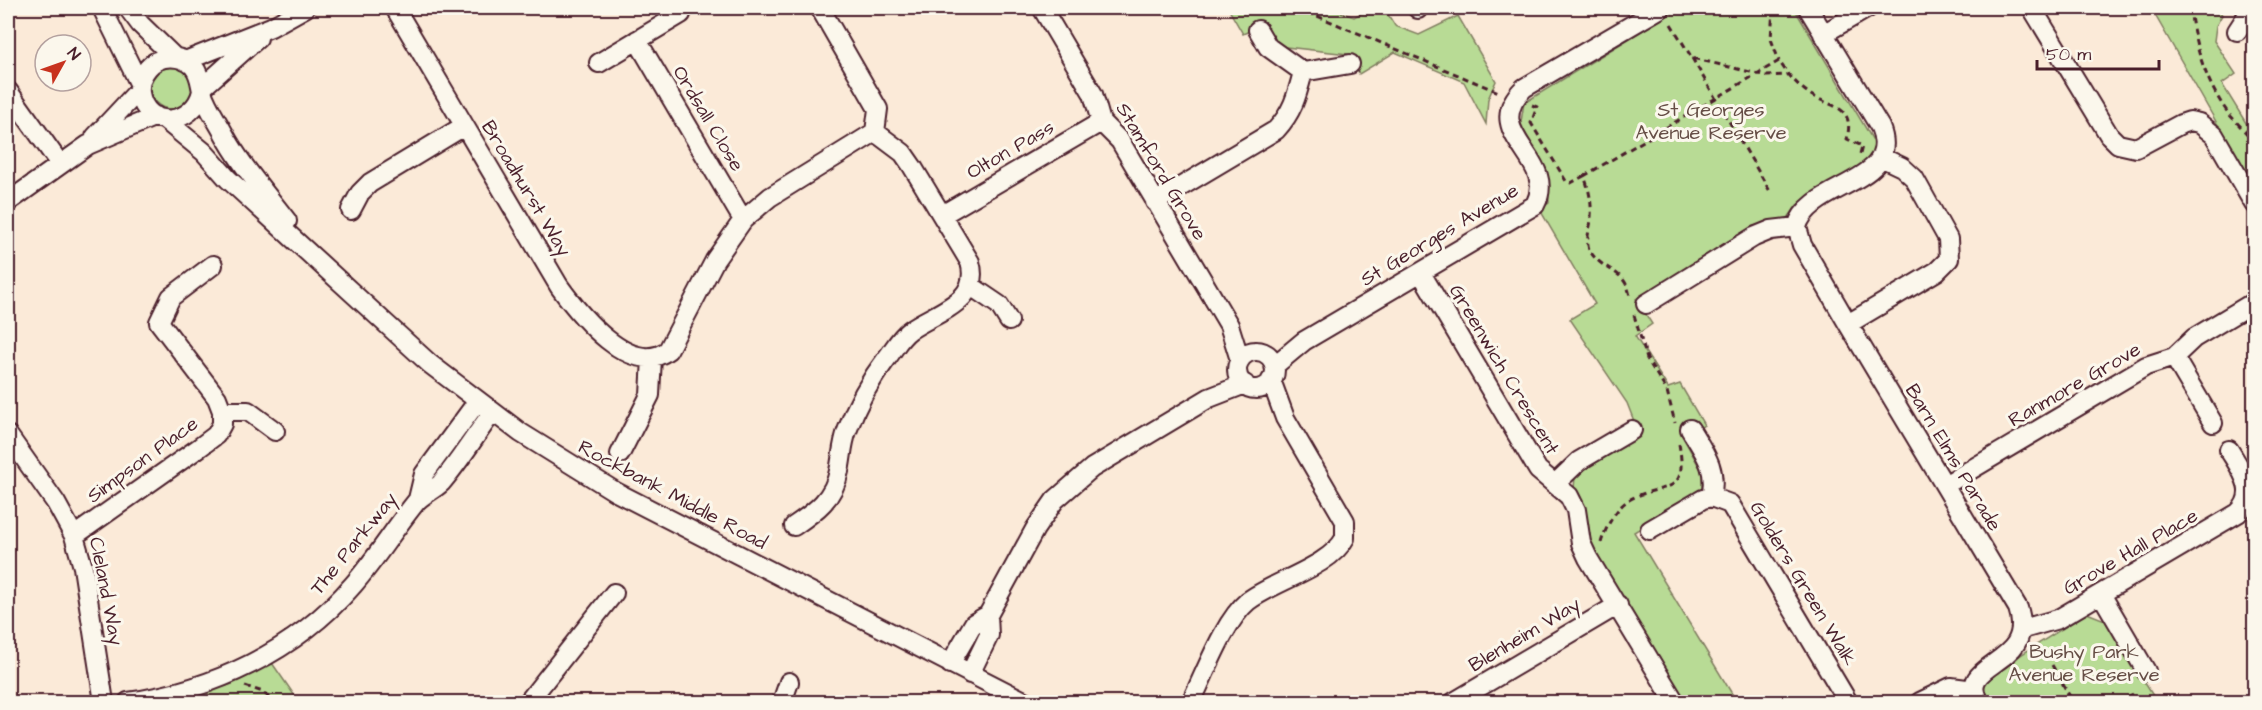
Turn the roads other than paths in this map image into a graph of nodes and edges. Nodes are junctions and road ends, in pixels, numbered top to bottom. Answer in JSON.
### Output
{"nodes":[{"id":1,"x":102,"y":8,"type":"edge"},
{"id":2,"x":128,"y":8,"type":"edge"},
{"id":3,"x":395,"y":8,"type":"edge"},
{"id":4,"x":820,"y":8,"type":"edge"},
{"id":5,"x":1042,"y":8,"type":"edge"},
{"id":6,"x":1661,"y":8,"type":"edge"},
{"id":7,"x":1808,"y":8,"type":"edge"},
{"id":8,"x":1868,"y":8,"type":"edge"},
{"id":9,"x":2032,"y":8,"type":"edge"},
{"id":10,"x":2252,"y":8,"type":"edge"},
{"id":11,"x":295,"y":10,"type":"edge"},
{"id":12,"x":681,"y":14,"type":"dead end"},
{"id":13,"x":271,"y":27,"type":"junction"},
{"id":14,"x":1258,"y":30,"type":"dead end"},
{"id":15,"x":2237,"y":31,"type":"dead end"},
{"id":16,"x":1823,"y":34,"type":"junction"},
{"id":17,"x":637,"y":40,"type":"junction"},
{"id":18,"x":179,"y":59,"type":"junction"},
{"id":19,"x":598,"y":63,"type":"dead end"},
{"id":20,"x":1350,"y":64,"type":"dead end"},
{"id":21,"x":1303,"y":72,"type":"junction"},
{"id":22,"x":140,"y":87,"type":"junction"},
{"id":23,"x":202,"y":89,"type":"junction"},
{"id":24,"x":8,"y":92,"type":"edge"},
{"id":25,"x":160,"y":118,"type":"junction"},
{"id":26,"x":1101,"y":122,"type":"junction"},
{"id":27,"x":464,"y":126,"type":"junction"},
{"id":28,"x":875,"y":132,"type":"junction"},
{"id":29,"x":88,"y":146,"type":"junction"},
{"id":30,"x":1881,"y":157,"type":"junction"},
{"id":31,"x":60,"y":164,"type":"junction"},
{"id":32,"x":8,"y":202,"type":"edge"},
{"id":33,"x":1155,"y":202,"type":"junction"},
{"id":34,"x":2254,"y":204,"type":"edge"},
{"id":35,"x":351,"y":210,"type":"dead end"},
{"id":36,"x":942,"y":215,"type":"junction"},
{"id":37,"x":743,"y":220,"type":"junction"},
{"id":38,"x":1797,"y":227,"type":"junction"},
{"id":39,"x":213,"y":265,"type":"dead end"},
{"id":40,"x":1421,"y":273,"type":"junction"},
{"id":41,"x":333,"y":274,"type":"junction"},
{"id":42,"x":971,"y":286,"type":"junction"},
{"id":43,"x":2254,"y":302,"type":"edge"},
{"id":44,"x":1637,"y":305,"type":"road end"},
{"id":45,"x":1009,"y":321,"type":"dead end"},
{"id":46,"x":1848,"y":324,"type":"junction"},
{"id":47,"x":2174,"y":357,"type":"junction"},
{"id":48,"x":652,"y":358,"type":"junction"},
{"id":49,"x":1256,"y":369,"type":"junction"},
{"id":50,"x":485,"y":408,"type":"junction"},
{"id":51,"x":222,"y":411,"type":"junction"},
{"id":52,"x":2213,"y":423,"type":"dead end"},
{"id":53,"x":1632,"y":430,"type":"dead end"},
{"id":54,"x":275,"y":431,"type":"dead end"},
{"id":55,"x":8,"y":435,"type":"edge"},
{"id":56,"x":1682,"y":435,"type":"road end"},
{"id":57,"x":2229,"y":450,"type":"dead end"},
{"id":58,"x":620,"y":454,"type":"dead end"},
{"id":59,"x":1556,"y":483,"type":"junction"},
{"id":60,"x":1945,"y":485,"type":"junction"},
{"id":61,"x":2252,"y":495,"type":"edge"},
{"id":62,"x":1712,"y":497,"type":"junction"},
{"id":63,"x":794,"y":526,"type":"dead end"},
{"id":64,"x":1650,"y":530,"type":"dead end"},
{"id":65,"x":74,"y":536,"type":"junction"},
{"id":66,"x":614,"y":593,"type":"dead end"},
{"id":67,"x":2102,"y":594,"type":"junction"},
{"id":68,"x":1618,"y":605,"type":"junction"},
{"id":69,"x":988,"y":615,"type":"junction"},
{"id":70,"x":2023,"y":628,"type":"junction"},
{"id":71,"x":950,"y":664,"type":"junction"},
{"id":72,"x":2146,"y":671,"type":"dead end"},
{"id":73,"x":970,"y":674,"type":"junction"},
{"id":74,"x":789,"y":682,"type":"dead end"},
{"id":75,"x":1977,"y":696,"type":"edge"},
{"id":76,"x":104,"y":702,"type":"edge"},
{"id":77,"x":128,"y":702,"type":"edge"},
{"id":78,"x":528,"y":702,"type":"edge"},
{"id":79,"x":782,"y":702,"type":"edge"},
{"id":80,"x":1026,"y":702,"type":"edge"},
{"id":81,"x":1191,"y":702,"type":"edge"},
{"id":82,"x":1454,"y":702,"type":"edge"},
{"id":83,"x":1674,"y":702,"type":"edge"},
{"id":84,"x":1848,"y":702,"type":"edge"},
{"id":85,"x":1920,"y":702,"type":"edge"}],
"edges":[{"from":1,"to":22,"type":"street"},
{"from":2,"to":18,"type":"street"},
{"from":3,"to":27,"type":"street","name":"Broadhurst Way"},
{"from":4,"to":28,"type":"street"},
{"from":5,"to":26,"type":"street","name":"Stamford Grove"},
{"from":6,"to":40,"type":"street","name":"St Georges Avenue"},
{"from":7,"to":16,"type":"street"},
{"from":8,"to":16,"type":"street"},
{"from":9,"to":34,"type":"street"},
{"from":10,"to":15,"type":"street"},
{"from":11,"to":13,"type":"street"},
{"from":12,"to":17,"type":"street"},
{"from":13,"to":18,"type":"street"},
{"from":13,"to":23,"type":"street"},
{"from":14,"to":21,"type":"street"},
{"from":16,"to":30,"type":"street"},
{"from":17,"to":19,"type":"street"},
{"from":17,"to":37,"type":"street","name":"Ordsall Close"},
{"from":18,"to":22,"type":"street"},
{"from":18,"to":23,"type":"street"},
{"from":20,"to":21,"type":"street"},
{"from":21,"to":33,"type":"street"},
{"from":22,"to":25,"type":"street"},
{"from":22,"to":29,"type":"street"},
{"from":23,"to":25,"type":"street"},
{"from":23,"to":41,"type":"street","name":"Rockbank Middle Road"},
{"from":24,"to":31,"type":"street"},
{"from":25,"to":29,"type":"street"},
{"from":25,"to":41,"type":"street","name":"Rockbank Middle Road"},
{"from":26,"to":33,"type":"street","name":"Stamford Grove"},
{"from":26,"to":36,"type":"street","name":"Olton Pass"},
{"from":27,"to":35,"type":"street"},
{"from":27,"to":48,"type":"street","name":"Broadhurst Way"},
{"from":28,"to":36,"type":"street"},
{"from":28,"to":37,"type":"street"},
{"from":29,"to":31,"type":"street"},
{"from":30,"to":38,"type":"street"},
{"from":30,"to":46,"type":"street"},
{"from":31,"to":32,"type":"street"},
{"from":33,"to":49,"type":"street","name":"Stamford Grove"},
{"from":36,"to":42,"type":"street"},
{"from":37,"to":48,"type":"street"},
{"from":38,"to":44,"type":"street"},
{"from":38,"to":46,"type":"street","name":"Barn Elms Parade"},
{"from":39,"to":51,"type":"street","name":"Simpson Place"},
{"from":40,"to":49,"type":"street","name":"St Georges Avenue"},
{"from":40,"to":59,"type":"street","name":"Greenwich Crescent"},
{"from":41,"to":50,"type":"street","name":"Rockbank Middle Road"},
{"from":42,"to":45,"type":"street"},
{"from":42,"to":63,"type":"street"},
{"from":43,"to":47,"type":"street","name":"Ranmore Grove"},
{"from":46,"to":60,"type":"street","name":"Barn Elms Parade"},
{"from":47,"to":52,"type":"street"},
{"from":47,"to":60,"type":"street","name":"Ranmore Grove"},
{"from":48,"to":58,"type":"street"},
{"from":49,"to":69,"type":"street","name":"St Georges Avenue"},
{"from":49,"to":81,"type":"street"},
{"from":50,"to":71,"type":"street","name":"Rockbank Middle Road"},
{"from":50,"to":77,"type":"street","name":"The Parkway"},
{"from":51,"to":54,"type":"street","name":"Simpson Place"},
{"from":51,"to":65,"type":"street","name":"Simpson Place"},
{"from":53,"to":59,"type":"street"},
{"from":55,"to":65,"type":"street","name":"Cleland Way"},
{"from":56,"to":62,"type":"street"},
{"from":57,"to":61,"type":"street","name":"Grove Hall Place"},
{"from":59,"to":68,"type":"street","name":"Greenwich Crescent"},
{"from":60,"to":70,"type":"street","name":"Barn Elms Parade"},
{"from":61,"to":67,"type":"street","name":"Grove Hall Place"},
{"from":62,"to":64,"type":"street"},
{"from":62,"to":84,"type":"street","name":"Golders Green Walk"},
{"from":65,"to":76,"type":"street","name":"Cleland Way"},
{"from":66,"to":78,"type":"street"},
{"from":67,"to":70,"type":"street","name":"Grove Hall Place"},
{"from":67,"to":72,"type":"street"},
{"from":68,"to":82,"type":"street","name":"Blenheim Way"},
{"from":68,"to":83,"type":"street","name":"Greenwich Crescent"},
{"from":69,"to":71,"type":"street","name":"St Georges Avenue"},
{"from":69,"to":73,"type":"street","name":"St Georges Avenue"},
{"from":70,"to":75,"type":"street"},
{"from":71,"to":73,"type":"street","name":"Rockbank Middle Road"},
{"from":73,"to":80,"type":"street","name":"Rockbank Middle Road"},
{"from":74,"to":79,"type":"street"},
{"from":75,"to":85,"type":"street"}]}
